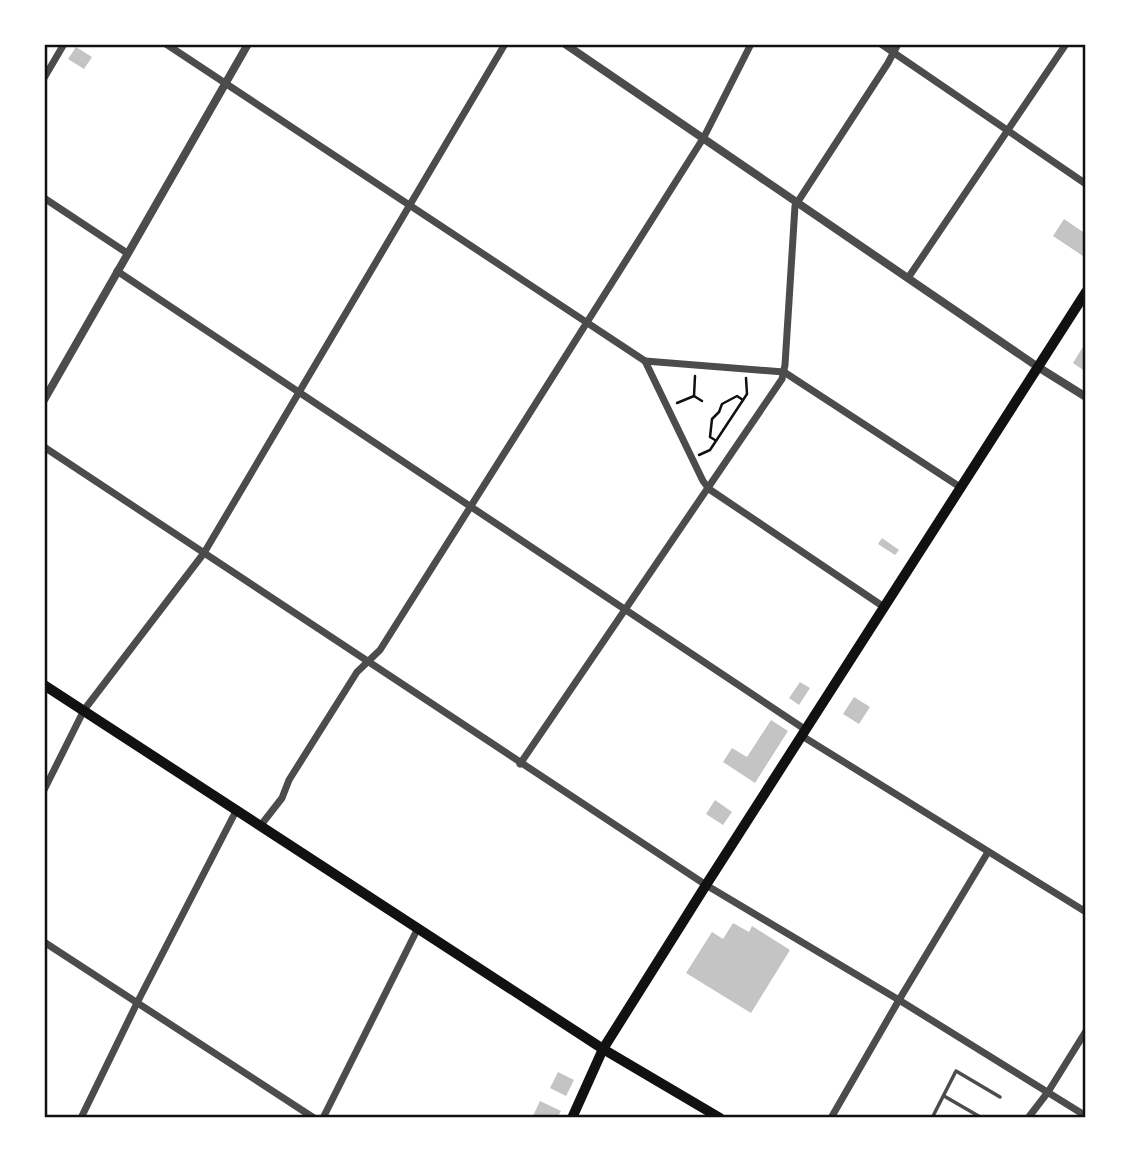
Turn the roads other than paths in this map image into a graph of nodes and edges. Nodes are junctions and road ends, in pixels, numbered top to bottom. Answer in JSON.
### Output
{"nodes":[{"id":1,"x":64,"y":44,"type":"edge"},
{"id":2,"x":166,"y":44,"type":"edge"},
{"id":3,"x":248,"y":44,"type":"edge"},
{"id":4,"x":505,"y":44,"type":"edge"},
{"id":5,"x":565,"y":44,"type":"edge"},
{"id":6,"x":751,"y":44,"type":"edge"},
{"id":7,"x":881,"y":44,"type":"edge"},
{"id":8,"x":898,"y":44,"type":"edge"},
{"id":9,"x":1066,"y":44,"type":"edge"},
{"id":10,"x":894,"y":53,"type":"junction"},
{"id":11,"x":44,"y":78,"type":"edge"},
{"id":12,"x":225,"y":83,"type":"junction"},
{"id":13,"x":1009,"y":130,"type":"junction"},
{"id":14,"x":704,"y":137,"type":"junction"},
{"id":15,"x":1086,"y":184,"type":"edge"},
{"id":16,"x":44,"y":198,"type":"edge"},
{"id":17,"x":798,"y":201,"type":"junction"},
{"id":18,"x":410,"y":205,"type":"junction"},
{"id":19,"x":128,"y":254,"type":"junction"},
{"id":20,"x":117,"y":271,"type":"junction"},
{"id":21,"x":908,"y":278,"type":"junction"},
{"id":22,"x":1086,"y":292,"type":"edge"},
{"id":23,"x":587,"y":324,"type":"junction"},
{"id":24,"x":645,"y":361,"type":"junction"},
{"id":25,"x":1038,"y":367,"type":"junction"},
{"id":26,"x":784,"y":372,"type":"junction"},
{"id":27,"x":300,"y":393,"type":"junction"},
{"id":28,"x":1086,"y":397,"type":"edge"},
{"id":29,"x":44,"y":400,"type":"edge"},
{"id":30,"x":44,"y":447,"type":"edge"},
{"id":31,"x":960,"y":487,"type":"junction"},
{"id":32,"x":709,"y":489,"type":"junction"},
{"id":33,"x":472,"y":507,"type":"junction"},
{"id":34,"x":204,"y":553,"type":"junction"},
{"id":35,"x":884,"y":607,"type":"junction"},
{"id":36,"x":626,"y":609,"type":"junction"},
{"id":37,"x":367,"y":662,"type":"junction"},
{"id":38,"x":44,"y":685,"type":"edge"},
{"id":39,"x":84,"y":710,"type":"junction"},
{"id":40,"x":804,"y":733,"type":"junction"},
{"id":41,"x":520,"y":764,"type":"junction"},
{"id":42,"x":44,"y":790,"type":"edge"},
{"id":43,"x":237,"y":809,"type":"junction"},
{"id":44,"x":261,"y":825,"type":"junction"},
{"id":45,"x":988,"y":852,"type":"junction"},
{"id":46,"x":706,"y":885,"type":"junction"},
{"id":47,"x":1086,"y":912,"type":"edge"},
{"id":48,"x":418,"y":928,"type":"junction"},
{"id":49,"x":44,"y":942,"type":"edge"},
{"id":50,"x":899,"y":1000,"type":"junction"},
{"id":51,"x":138,"y":1001,"type":"junction"},
{"id":52,"x":1086,"y":1031,"type":"edge"},
{"id":53,"x":603,"y":1049,"type":"junction"},
{"id":54,"x":1048,"y":1092,"type":"junction"},
{"id":55,"x":943,"y":1096,"type":"junction"},
{"id":56,"x":1000,"y":1097,"type":"dead end"},
{"id":57,"x":1086,"y":1116,"type":"edge"},
{"id":58,"x":80,"y":1118,"type":"edge"},
{"id":59,"x":314,"y":1118,"type":"edge"},
{"id":60,"x":323,"y":1118,"type":"edge"},
{"id":61,"x":572,"y":1118,"type":"edge"},
{"id":62,"x":720,"y":1118,"type":"edge"},
{"id":63,"x":831,"y":1118,"type":"edge"},
{"id":64,"x":932,"y":1118,"type":"edge"},
{"id":65,"x":982,"y":1118,"type":"edge"},
{"id":66,"x":1028,"y":1118,"type":"edge"}],
"edges":[{"from":1,"to":11,"type":"street"},
{"from":2,"to":12,"type":"street"},
{"from":3,"to":12,"type":"street"},
{"from":4,"to":18,"type":"street"},
{"from":5,"to":14,"type":"street"},
{"from":6,"to":14,"type":"street"},
{"from":7,"to":10,"type":"street"},
{"from":8,"to":10,"type":"street"},
{"from":9,"to":13,"type":"street"},
{"from":10,"to":13,"type":"street"},
{"from":10,"to":17,"type":"street"},
{"from":12,"to":18,"type":"street"},
{"from":12,"to":19,"type":"street"},
{"from":13,"to":15,"type":"street"},
{"from":13,"to":21,"type":"street"},
{"from":14,"to":17,"type":"street"},
{"from":14,"to":23,"type":"street"},
{"from":16,"to":19,"type":"street"},
{"from":17,"to":21,"type":"street"},
{"from":17,"to":26,"type":"street"},
{"from":18,"to":23,"type":"street"},
{"from":18,"to":27,"type":"street"},
{"from":19,"to":20,"type":"street"},
{"from":20,"to":27,"type":"street"},
{"from":20,"to":29,"type":"street"},
{"from":21,"to":25,"type":"street"},
{"from":22,"to":25,"type":"main road"},
{"from":23,"to":24,"type":"street"},
{"from":23,"to":33,"type":"street"},
{"from":24,"to":26,"type":"street"},
{"from":24,"to":32,"type":"street"},
{"from":25,"to":28,"type":"street"},
{"from":25,"to":31,"type":"main road"},
{"from":26,"to":31,"type":"street"},
{"from":26,"to":32,"type":"street"},
{"from":27,"to":33,"type":"street"},
{"from":27,"to":34,"type":"street"},
{"from":30,"to":34,"type":"street"},
{"from":31,"to":35,"type":"main road"},
{"from":32,"to":35,"type":"street"},
{"from":32,"to":36,"type":"street"},
{"from":33,"to":36,"type":"street"},
{"from":33,"to":37,"type":"street"},
{"from":34,"to":37,"type":"street"},
{"from":34,"to":39,"type":"street"},
{"from":35,"to":40,"type":"main road"},
{"from":36,"to":40,"type":"street"},
{"from":36,"to":41,"type":"street"},
{"from":37,"to":41,"type":"street"},
{"from":37,"to":44,"type":"street"},
{"from":38,"to":39,"type":"main road"},
{"from":39,"to":42,"type":"street"},
{"from":39,"to":43,"type":"main road"},
{"from":40,"to":45,"type":"street"},
{"from":40,"to":46,"type":"main road"},
{"from":41,"to":46,"type":"street"},
{"from":43,"to":44,"type":"main road"},
{"from":43,"to":51,"type":"street"},
{"from":44,"to":48,"type":"main road"},
{"from":45,"to":47,"type":"street"},
{"from":45,"to":50,"type":"street"},
{"from":46,"to":50,"type":"street"},
{"from":46,"to":53,"type":"main road"},
{"from":48,"to":53,"type":"main road"},
{"from":48,"to":60,"type":"street"},
{"from":49,"to":51,"type":"street"},
{"from":50,"to":54,"type":"street"},
{"from":50,"to":63,"type":"street"},
{"from":51,"to":58,"type":"street"},
{"from":51,"to":59,"type":"street"},
{"from":52,"to":54,"type":"street"},
{"from":53,"to":61,"type":"main road"},
{"from":53,"to":62,"type":"main road"},
{"from":54,"to":57,"type":"street"},
{"from":54,"to":66,"type":"street"},
{"from":55,"to":56,"type":"lane"},
{"from":55,"to":64,"type":"lane"},
{"from":55,"to":65,"type":"lane"}]}
